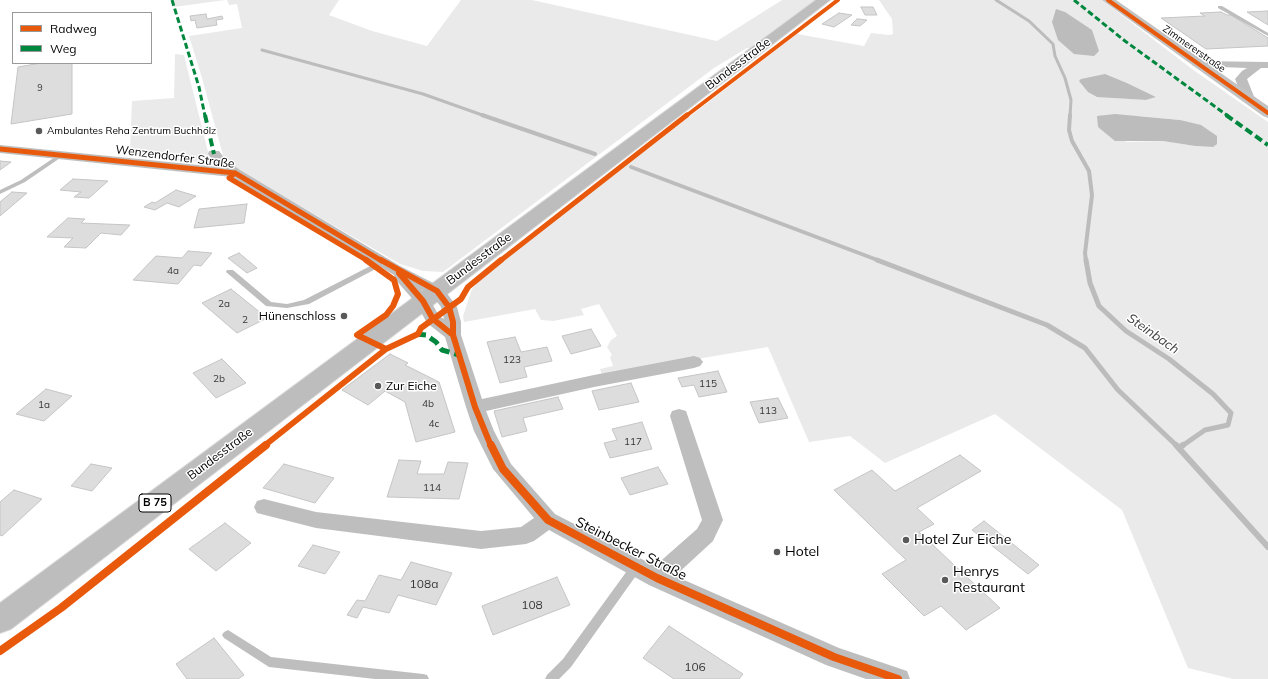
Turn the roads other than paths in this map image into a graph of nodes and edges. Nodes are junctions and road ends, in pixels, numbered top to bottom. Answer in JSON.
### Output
{"nodes":[{"id":1,"x":824,"y":0,"type":"edge"},
{"id":2,"x":1108,"y":0,"type":"edge"},
{"id":3,"x":1220,"y":7,"type":"dead end"},
{"id":4,"x":1268,"y":35,"type":"edge"},
{"id":5,"x":1268,"y":65,"type":"edge"},
{"id":6,"x":1201,"y":66,"type":"junction"},
{"id":7,"x":1256,"y":68,"type":"junction"},
{"id":8,"x":1249,"y":99,"type":"junction"},
{"id":9,"x":1268,"y":112,"type":"edge"},
{"id":10,"x":0,"y":149,"type":"edge"},
{"id":11,"x":214,"y":154,"type":"dead end"},
{"id":12,"x":61,"y":155,"type":"junction"},
{"id":13,"x":235,"y":173,"type":"junction"},
{"id":14,"x":0,"y":192,"type":"edge"},
{"id":15,"x":390,"y":265,"type":"junction"},
{"id":16,"x":230,"y":272,"type":"dead end"},
{"id":17,"x":430,"y":296,"type":"junction"},
{"id":18,"x":694,"y":362,"type":"dead end"},
{"id":19,"x":474,"y":407,"type":"junction"},
{"id":20,"x":680,"y":416,"type":"dead end"},
{"id":21,"x":264,"y":507,"type":"dead end"},
{"id":22,"x":548,"y":520,"type":"junction"},
{"id":23,"x":636,"y":567,"type":"junction"},
{"id":24,"x":657,"y":578,"type":"junction"},
{"id":25,"x":0,"y":620,"type":"edge"},
{"id":26,"x":228,"y":634,"type":"dead end"},
{"id":27,"x":423,"y":679,"type":"edge"},
{"id":28,"x":551,"y":679,"type":"edge"},
{"id":29,"x":898,"y":679,"type":"edge"}],
"edges":[{"from":1,"to":17,"type":"main road","name":"Bundesstraße","number":"B 75"},
{"from":2,"to":6,"type":"street","name":"Zimmererstraße"},
{"from":3,"to":4,"type":"lane"},
{"from":5,"to":6,"type":"street"},
{"from":5,"to":7,"type":"street"},
{"from":6,"to":7,"type":"street"},
{"from":6,"to":8,"type":"street","name":"Zimmererstraße"},
{"from":7,"to":8,"type":"street"},
{"from":8,"to":9,"type":"street","name":"Zimmererstraße"},
{"from":10,"to":12,"type":"street","name":"Wenzendorfer Straße"},
{"from":11,"to":13,"type":"street"},
{"from":12,"to":13,"type":"street","name":"Wenzendorfer Straße"},
{"from":12,"to":14,"type":"lane"},
{"from":13,"to":15,"type":"street","name":"Wenzendorfer Straße"},
{"from":15,"to":16,"type":"lane"},
{"from":15,"to":17,"type":"street","name":"Wenzendorfer Straße"},
{"from":17,"to":19,"type":"street","name":"Steinbecker Straße"},
{"from":17,"to":25,"type":"main road","name":"Bundesstraße","number":"B 75"},
{"from":18,"to":19,"type":"street"},
{"from":19,"to":22,"type":"street","name":"Steinbecker Straße"},
{"from":20,"to":24,"type":"street","name":"Steinbecker Straße"},
{"from":21,"to":22,"type":"street"},
{"from":22,"to":23,"type":"street","name":"Steinbecker Straße"},
{"from":23,"to":24,"type":"street","name":"Steinbecker Straße"},
{"from":23,"to":28,"type":"lane"},
{"from":24,"to":29,"type":"street","name":"Steinbecker Straße"},
{"from":26,"to":27,"type":"lane"}]}
